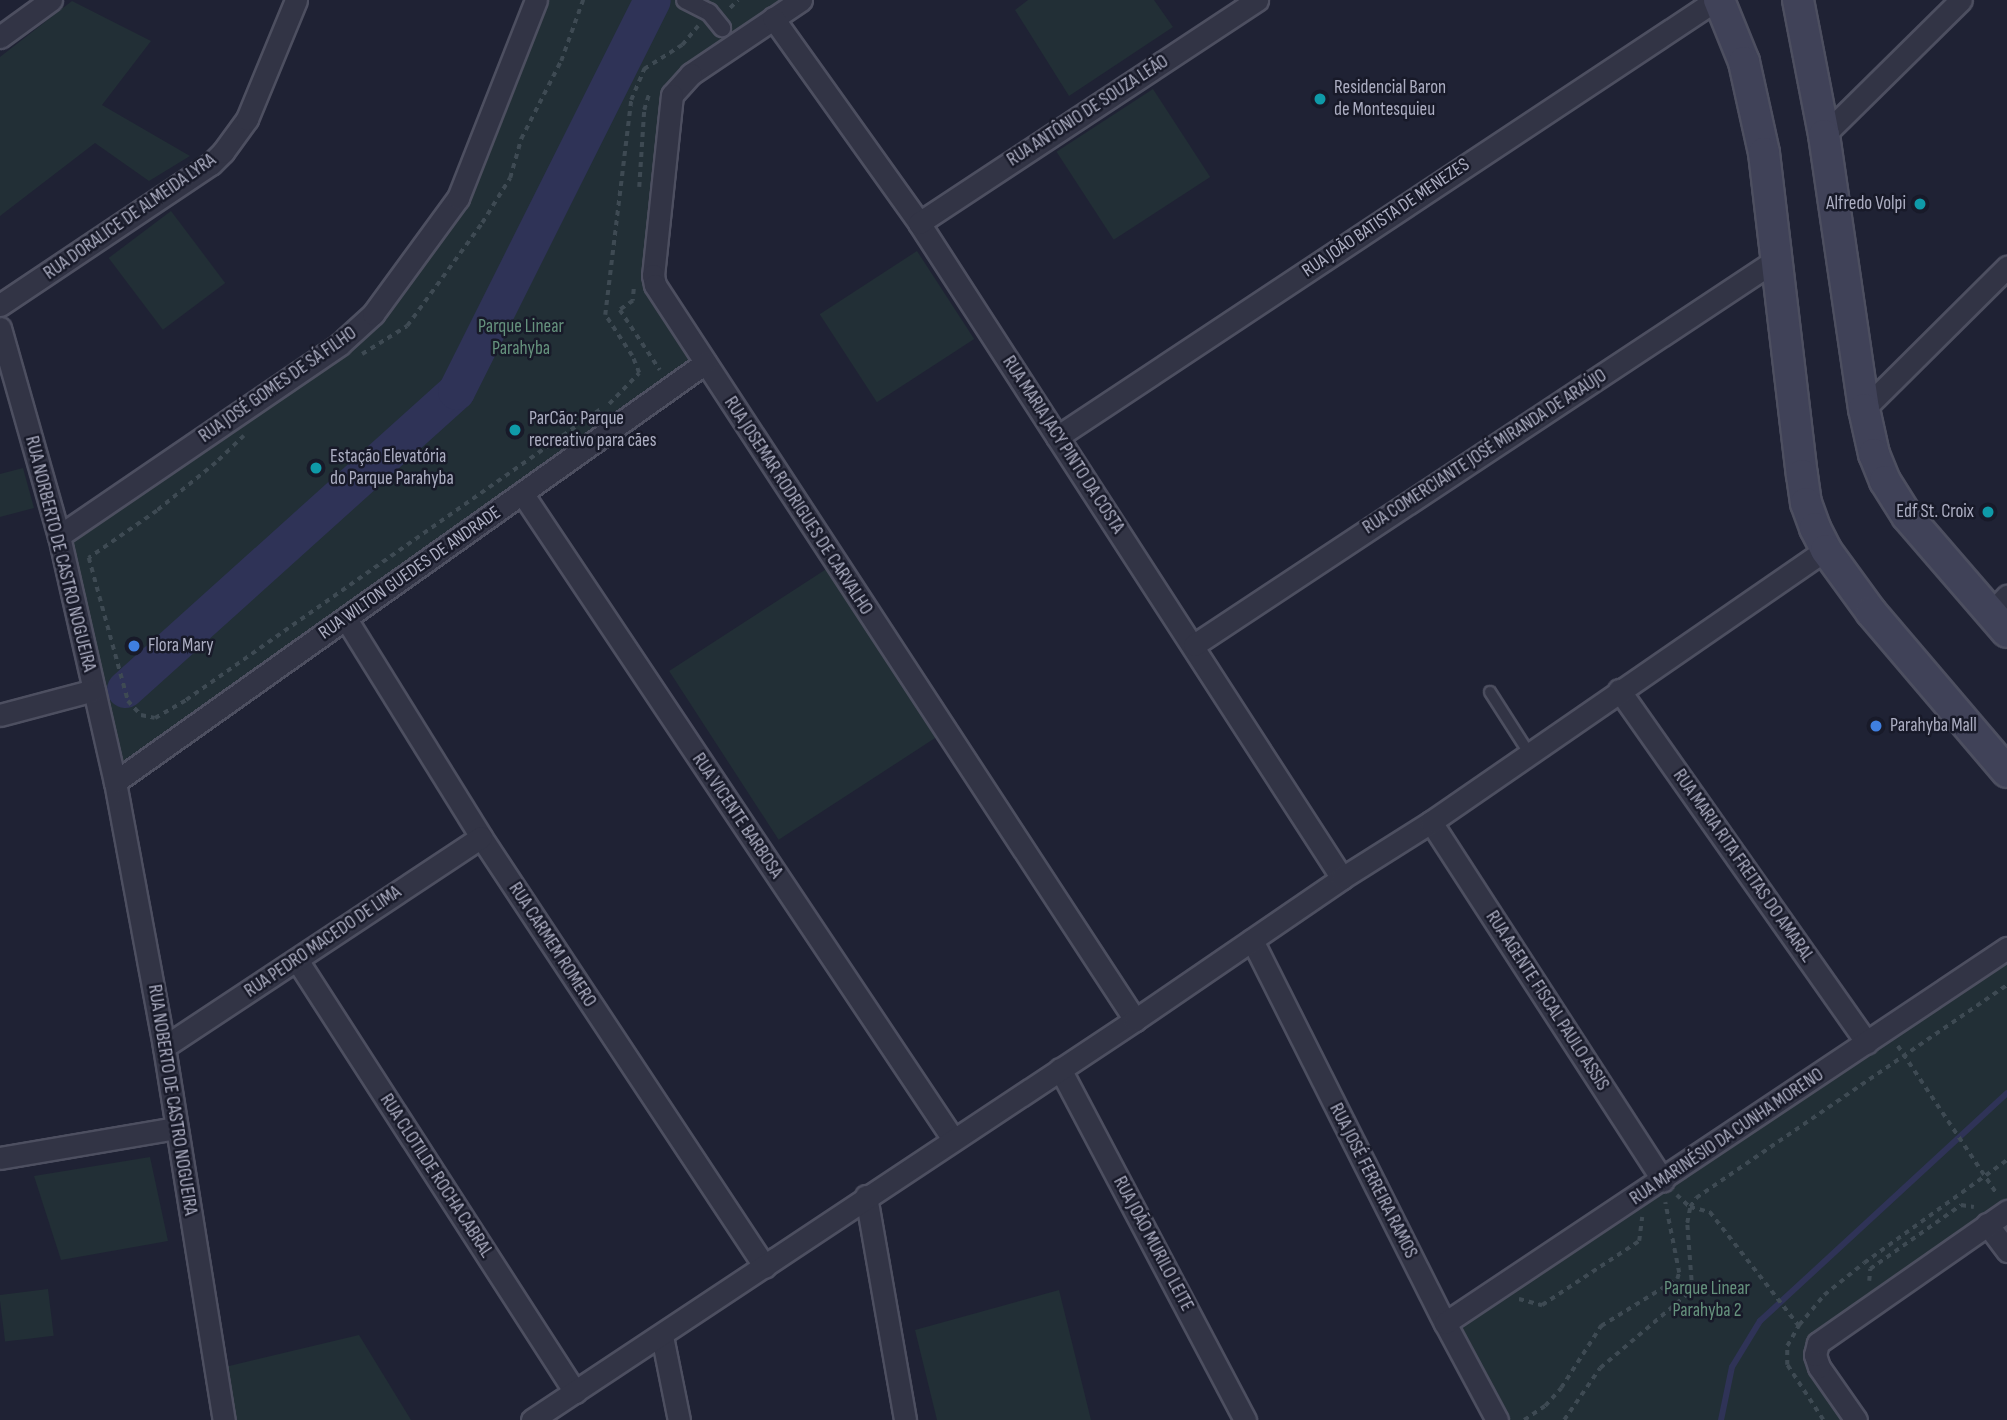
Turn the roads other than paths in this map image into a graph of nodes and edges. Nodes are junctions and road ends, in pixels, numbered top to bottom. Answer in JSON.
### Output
{"nodes":[{"id":1,"x":51,"y":0,"type":"edge"},
{"id":2,"x":296,"y":0,"type":"edge"},
{"id":3,"x":536,"y":0,"type":"edge"},
{"id":4,"x":685,"y":0,"type":"edge"},
{"id":5,"x":801,"y":0,"type":"edge"},
{"id":6,"x":1257,"y":0,"type":"edge"},
{"id":7,"x":1717,"y":0,"type":"edge"},
{"id":8,"x":1798,"y":0,"type":"edge"},
{"id":9,"x":1961,"y":0,"type":"edge"},
{"id":10,"x":773,"y":18,"type":"junction"},
{"id":11,"x":722,"y":28,"type":"road end"},
{"id":12,"x":0,"y":37,"type":"edge"},
{"id":13,"x":1824,"y":135,"type":"junction"},
{"id":14,"x":919,"y":223,"type":"junction"},
{"id":15,"x":1776,"y":260,"type":"junction"},
{"id":16,"x":2007,"y":267,"type":"edge"},
{"id":17,"x":0,"y":305,"type":"edge"},
{"id":18,"x":0,"y":328,"type":"edge"},
{"id":19,"x":705,"y":363,"type":"junction"},
{"id":20,"x":1864,"y":408,"type":"junction"},
{"id":21,"x":1057,"y":437,"type":"junction"},
{"id":22,"x":522,"y":493,"type":"junction"},
{"id":23,"x":59,"y":537,"type":"junction"},
{"id":24,"x":1826,"y":550,"type":"junction"},
{"id":25,"x":2001,"y":614,"type":"edge"},
{"id":26,"x":346,"y":619,"type":"junction"},
{"id":27,"x":1194,"y":645,"type":"junction"},
{"id":28,"x":94,"y":690,"type":"junction"},
{"id":29,"x":1619,"y":690,"type":"junction"},
{"id":30,"x":1490,"y":692,"type":"dead end"},
{"id":31,"x":0,"y":715,"type":"edge"},
{"id":32,"x":1529,"y":753,"type":"junction"},
{"id":33,"x":2007,"y":772,"type":"edge"},
{"id":34,"x":115,"y":782,"type":"junction"},
{"id":35,"x":1431,"y":822,"type":"junction"},
{"id":36,"x":481,"y":837,"type":"junction"},
{"id":37,"x":1342,"y":878,"type":"junction"},
{"id":38,"x":1252,"y":940,"type":"junction"},
{"id":39,"x":2007,"y":948,"type":"edge"},
{"id":40,"x":297,"y":960,"type":"junction"},
{"id":41,"x":1135,"y":1020,"type":"junction"},
{"id":42,"x":1867,"y":1043,"type":"junction"},
{"id":43,"x":164,"y":1047,"type":"junction"},
{"id":44,"x":1060,"y":1069,"type":"junction"},
{"id":45,"x":176,"y":1128,"type":"junction"},
{"id":46,"x":953,"y":1139,"type":"junction"},
{"id":47,"x":0,"y":1158,"type":"edge"},
{"id":48,"x":1667,"y":1192,"type":"junction"},
{"id":49,"x":866,"y":1196,"type":"junction"},
{"id":50,"x":2004,"y":1206,"type":"edge"},
{"id":51,"x":1987,"y":1224,"type":"junction"},
{"id":52,"x":2007,"y":1251,"type":"edge"},
{"id":53,"x":765,"y":1267,"type":"junction"},
{"id":54,"x":1445,"y":1324,"type":"junction"},
{"id":55,"x":662,"y":1336,"type":"junction"},
{"id":56,"x":575,"y":1392,"type":"junction"},
{"id":57,"x":224,"y":1420,"type":"edge"},
{"id":58,"x":533,"y":1420,"type":"edge"},
{"id":59,"x":679,"y":1420,"type":"edge"},
{"id":60,"x":905,"y":1420,"type":"edge"},
{"id":61,"x":1245,"y":1420,"type":"edge"},
{"id":62,"x":1497,"y":1420,"type":"edge"},
{"id":63,"x":1856,"y":1420,"type":"edge"}],
"edges":[{"from":1,"to":12,"type":"street"},
{"from":2,"to":17,"type":"street","name":"RUA DORALICE DE ALMEIDA LYRA"},
{"from":3,"to":23,"type":"street","name":"RUA JOSÉ GOMES DE SÁ FILHO"},
{"from":4,"to":11,"type":"street"},
{"from":5,"to":10,"type":"street","name":"RUA JOSEMAR RODRIGUES DE CARVALHO"},
{"from":6,"to":14,"type":"street","name":"RUA ANTÔNIO DE SOUZA LEÃO"},
{"from":7,"to":15,"type":"main road"},
{"from":7,"to":21,"type":"street","name":"RUA JOÃO BATISTA DE MENEZES"},
{"from":8,"to":13,"type":"main road"},
{"from":9,"to":13,"type":"street"},
{"from":10,"to":14,"type":"street","name":"RUA MARIA JACY PINTO DA COSTA"},
{"from":10,"to":19,"type":"street","name":"RUA JOSEMAR RODRIGUES DE CARVALHO"},
{"from":13,"to":20,"type":"main road"},
{"from":14,"to":21,"type":"street","name":"RUA MARIA JACY PINTO DA COSTA"},
{"from":15,"to":24,"type":"main road"},
{"from":15,"to":27,"type":"street","name":"RUA COMERCIANTE JOSÉ MIRANDA DE ARAÚJO"},
{"from":16,"to":20,"type":"street"},
{"from":18,"to":23,"type":"street","name":"RUA NORBERTO DE CASTRO NOGUEIRA"},
{"from":19,"to":22,"type":"street","name":"RUA WILTON GUEDES DE ANDRADE"},
{"from":19,"to":41,"type":"street","name":"RUA JOSEMAR RODRIGUES DE CARVALHO"},
{"from":20,"to":25,"type":"main road"},
{"from":21,"to":27,"type":"street","name":"RUA MARIA JACY PINTO DA COSTA"},
{"from":22,"to":26,"type":"street","name":"RUA WILTON GUEDES DE ANDRADE"},
{"from":22,"to":46,"type":"street","name":"RUA VICENTE BARBOSA"},
{"from":23,"to":28,"type":"street","name":"RUA NORBERTO DE CASTRO NOGUEIRA"},
{"from":24,"to":29,"type":"street"},
{"from":24,"to":33,"type":"main road"},
{"from":26,"to":34,"type":"street","name":"RUA WILTON GUEDES DE ANDRADE"},
{"from":26,"to":36,"type":"street","name":"RUA CARMEM ROMERO"},
{"from":27,"to":37,"type":"street","name":"RUA MARIA JACY PINTO DA COSTA"},
{"from":28,"to":31,"type":"street"},
{"from":28,"to":34,"type":"street","name":"RUA NORBERTO DE CASTRO NOGUEIRA"},
{"from":29,"to":32,"type":"street"},
{"from":29,"to":42,"type":"street","name":"RUA MARIA RITA FREITAS DO AMARAL"},
{"from":30,"to":32,"type":"lane"},
{"from":32,"to":35,"type":"street"},
{"from":34,"to":43,"type":"street","name":"RUA NOBERTO DE CASTRO NOGUEIRA"},
{"from":35,"to":37,"type":"street"},
{"from":35,"to":48,"type":"street","name":"RUA AGENTE FISCAL PAULO ASSIS"},
{"from":36,"to":40,"type":"street","name":"RUA PEDRO MACEDO DE LIMA"},
{"from":36,"to":53,"type":"street","name":"RUA CARMEM ROMERO"},
{"from":37,"to":38,"type":"street"},
{"from":38,"to":41,"type":"street"},
{"from":38,"to":54,"type":"street","name":"RUA JOSÉ FERREIRA RAMOS"},
{"from":39,"to":42,"type":"street","name":"RUA MARINÉSIO DA CUNHA MORENO"},
{"from":40,"to":43,"type":"street","name":"RUA PEDRO MACEDO DE LIMA"},
{"from":40,"to":56,"type":"street","name":"RUA CLOTILDE ROCHA CABRAL"},
{"from":41,"to":44,"type":"street"},
{"from":42,"to":48,"type":"street","name":"RUA MARINÉSIO DA CUNHA MORENO"},
{"from":43,"to":45,"type":"street","name":"RUA NOBERTO DE CASTRO NOGUEIRA"},
{"from":44,"to":46,"type":"street"},
{"from":44,"to":61,"type":"street","name":"RUA JOÃO MURILO LEITE"},
{"from":45,"to":47,"type":"street"},
{"from":45,"to":57,"type":"street","name":"RUA NOBERTO DE CASTRO NOGUEIRA"},
{"from":46,"to":49,"type":"street"},
{"from":48,"to":54,"type":"street","name":"RUA MARINÉSIO DA CUNHA MORENO"},
{"from":49,"to":53,"type":"street"},
{"from":49,"to":60,"type":"street"},
{"from":50,"to":51,"type":"street"},
{"from":51,"to":52,"type":"street"},
{"from":51,"to":63,"type":"street"},
{"from":53,"to":55,"type":"street"},
{"from":54,"to":62,"type":"street","name":"RUA JOSÉ FERREIRA RAMOS"},
{"from":55,"to":56,"type":"street"},
{"from":55,"to":59,"type":"street"},
{"from":56,"to":58,"type":"street"}]}
